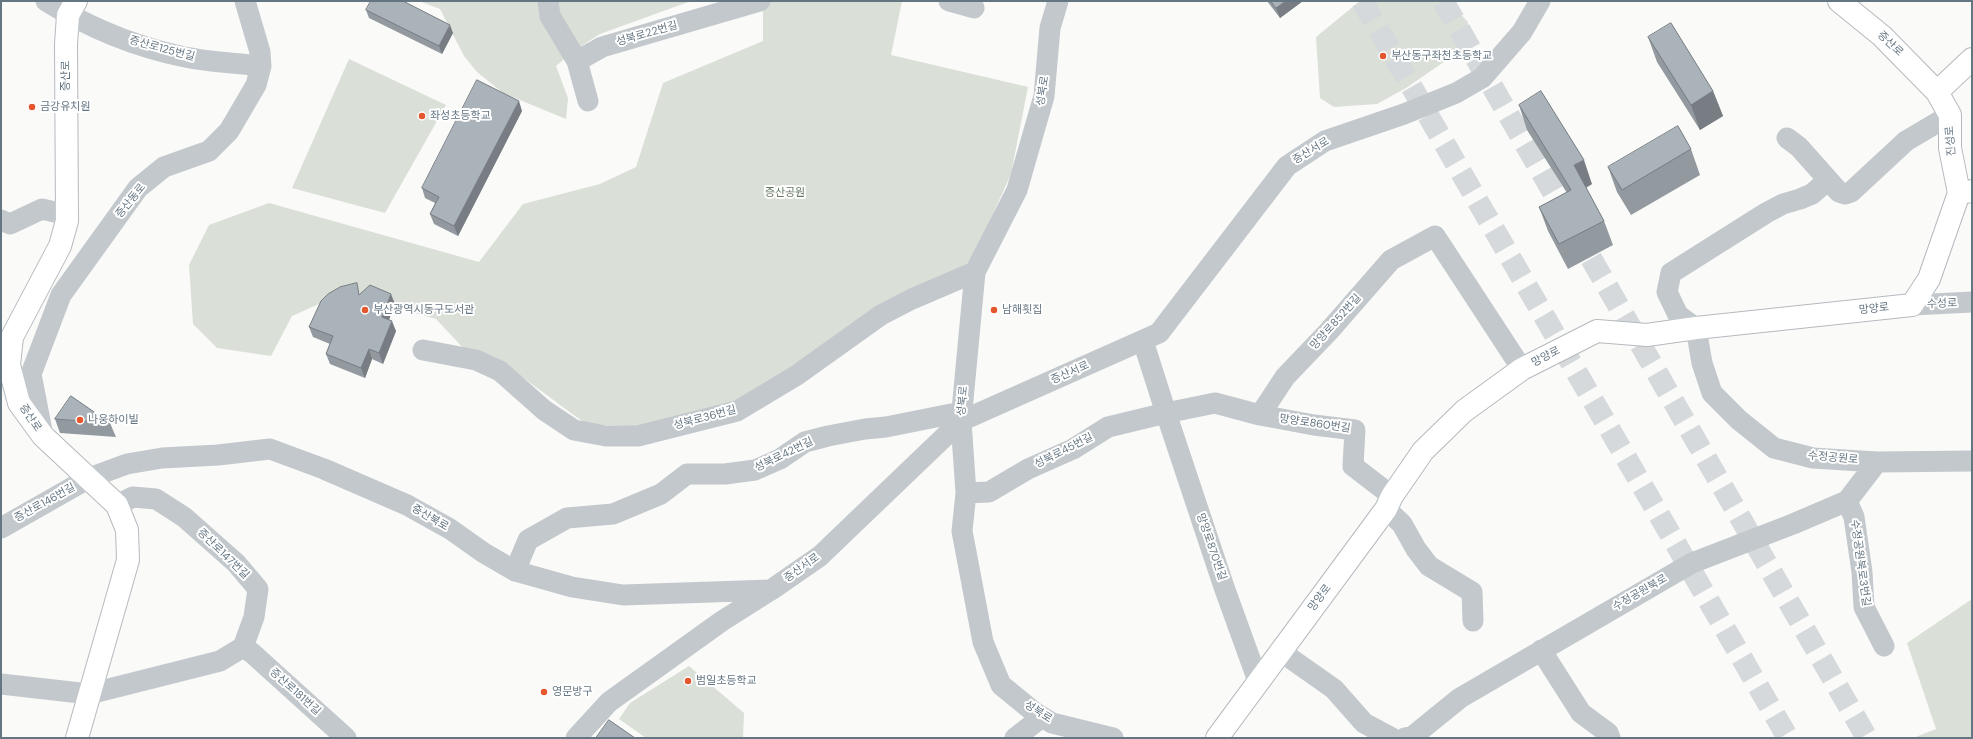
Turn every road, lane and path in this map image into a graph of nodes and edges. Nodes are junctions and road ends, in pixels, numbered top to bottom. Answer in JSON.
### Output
{"nodes":[{"id":1,"x":46,"y":1,"type":"edge"},
{"id":2,"x":245,"y":1,"type":"edge"},
{"id":3,"x":548,"y":1,"type":"edge"},
{"id":4,"x":760,"y":1,"type":"edge"},
{"id":5,"x":949,"y":1,"type":"edge"},
{"id":6,"x":1058,"y":1,"type":"edge"},
{"id":7,"x":1540,"y":1,"type":"edge"},
{"id":8,"x":1838,"y":1,"type":"edge"},
{"id":9,"x":72,"y":8,"type":"edge"},
{"id":10,"x":974,"y":8,"type":"dead end"},
{"id":11,"x":1972,"y":59,"type":"edge"},
{"id":12,"x":577,"y":61,"type":"junction"},
{"id":13,"x":261,"y":66,"type":"junction"},
{"id":14,"x":1937,"y":92,"type":"junction"},
{"id":15,"x":588,"y":101,"type":"dead end"},
{"id":16,"x":1950,"y":115,"type":"junction"},
{"id":17,"x":1787,"y":138,"type":"dead end"},
{"id":18,"x":1828,"y":180,"type":"junction"},
{"id":19,"x":1966,"y":192,"type":"edge"},
{"id":20,"x":67,"y":215,"type":"junction"},
{"id":21,"x":1,"y":220,"type":"edge"},
{"id":22,"x":975,"y":272,"type":"junction"},
{"id":23,"x":1972,"y":302,"type":"edge"},
{"id":24,"x":1912,"y":305,"type":"junction"},
{"id":25,"x":1696,"y":328,"type":"junction"},
{"id":26,"x":1143,"y":341,"type":"junction"},
{"id":27,"x":423,"y":350,"type":"dead end"},
{"id":28,"x":1522,"y":369,"type":"junction"},
{"id":29,"x":1166,"y":413,"type":"junction"},
{"id":30,"x":1260,"y":415,"type":"junction"},
{"id":31,"x":961,"y":421,"type":"junction"},
{"id":32,"x":42,"y":436,"type":"junction"},
{"id":33,"x":1972,"y":461,"type":"edge"},
{"id":34,"x":1877,"y":462,"type":"junction"},
{"id":35,"x":89,"y":478,"type":"junction"},
{"id":36,"x":966,"y":493,"type":"junction"},
{"id":37,"x":1847,"y":500,"type":"junction"},
{"id":38,"x":1389,"y":503,"type":"junction"},
{"id":39,"x":117,"y":505,"type":"junction"},
{"id":40,"x":1,"y":528,"type":"edge"},
{"id":41,"x":515,"y":571,"type":"junction"},
{"id":42,"x":771,"y":590,"type":"junction"},
{"id":43,"x":1473,"y":621,"type":"dead end"},
{"id":44,"x":1884,"y":646,"type":"dead end"},
{"id":45,"x":243,"y":647,"type":"junction"},
{"id":46,"x":1541,"y":650,"type":"junction"},
{"id":47,"x":1280,"y":651,"type":"junction"},
{"id":48,"x":1258,"y":681,"type":"junction"},
{"id":49,"x":1,"y":684,"type":"edge"},
{"id":50,"x":89,"y":694,"type":"junction"},
{"id":51,"x":1042,"y":717,"type":"junction"},
{"id":52,"x":77,"y":738,"type":"edge"},
{"id":53,"x":346,"y":738,"type":"edge"},
{"id":54,"x":576,"y":738,"type":"edge"},
{"id":55,"x":1015,"y":738,"type":"edge"},
{"id":56,"x":1113,"y":738,"type":"edge"},
{"id":57,"x":1217,"y":738,"type":"edge"},
{"id":58,"x":1392,"y":738,"type":"edge"},
{"id":59,"x":1405,"y":738,"type":"edge"},
{"id":60,"x":1610,"y":738,"type":"edge"}],
"edges":[{"from":1,"to":9,"type":"street","name":"증산로125번길"},
{"from":2,"to":13,"type":"street","name":"증산동로"},
{"from":3,"to":12,"type":"street"},
{"from":4,"to":12,"type":"street","name":"성북로22번길"},
{"from":5,"to":10,"type":"street"},
{"from":6,"to":22,"type":"street","name":"성북로"},
{"from":7,"to":26,"type":"street","name":"증산서로"},
{"from":8,"to":14,"type":"main road","name":"증산로"},
{"from":9,"to":13,"type":"street","name":"증산로125번길"},
{"from":9,"to":20,"type":"main road","name":"증산로"},
{"from":11,"to":14,"type":"main road"},
{"from":12,"to":15,"type":"street"},
{"from":13,"to":32,"type":"street","name":"증산동로"},
{"from":14,"to":16,"type":"main road","name":"진성로"},
{"from":16,"to":18,"type":"street"},
{"from":16,"to":19,"type":"main road","name":"진성로"},
{"from":17,"to":18,"type":"street"},
{"from":18,"to":25,"type":"street"},
{"from":19,"to":24,"type":"main road"},
{"from":20,"to":21,"type":"street"},
{"from":20,"to":32,"type":"main road","name":"증산로"},
{"from":22,"to":27,"type":"street","name":"성북로36번길"},
{"from":22,"to":31,"type":"street","name":"성북로"},
{"from":23,"to":24,"type":"street","name":"수성로"},
{"from":24,"to":25,"type":"main road","name":"망양로"},
{"from":25,"to":28,"type":"main road","name":"망양로"},
{"from":25,"to":34,"type":"street","name":"수정공원로"},
{"from":26,"to":29,"type":"street"},
{"from":26,"to":31,"type":"street","name":"증산서로"},
{"from":28,"to":30,"type":"street","name":"망양로852번길"},
{"from":28,"to":38,"type":"main road","name":"망양로"},
{"from":29,"to":30,"type":"street"},
{"from":29,"to":36,"type":"street","name":"성북로45번길"},
{"from":29,"to":48,"type":"street","name":"망양로870번길"},
{"from":30,"to":38,"type":"street","name":"망양로860번길"},
{"from":31,"to":36,"type":"street","name":"성북로"},
{"from":31,"to":41,"type":"street","name":"성북로42번길"},
{"from":31,"to":42,"type":"street","name":"증산서로"},
{"from":32,"to":35,"type":"main road","name":"증산로"},
{"from":33,"to":34,"type":"street","name":"수정공원로"},
{"from":34,"to":37,"type":"street","name":"수정공원북로"},
{"from":35,"to":39,"type":"main road","name":"증산로"},
{"from":35,"to":40,"type":"street","name":"증산로146번길"},
{"from":35,"to":41,"type":"street","name":"증산북로"},
{"from":36,"to":51,"type":"street","name":"성북로"},
{"from":37,"to":44,"type":"street","name":"수정공원북로3번길"},
{"from":37,"to":46,"type":"street","name":"수정공원북로"},
{"from":38,"to":43,"type":"street"},
{"from":38,"to":47,"type":"main road","name":"망양로"},
{"from":39,"to":45,"type":"street","name":"증산로147번길"},
{"from":39,"to":50,"type":"main road","name":"증산로"},
{"from":41,"to":42,"type":"street","name":"증산북로"},
{"from":42,"to":54,"type":"street","name":"증산서로"},
{"from":45,"to":50,"type":"street"},
{"from":45,"to":53,"type":"street","name":"증산로181번길"},
{"from":46,"to":59,"type":"street","name":"수정공원북로"},
{"from":46,"to":60,"type":"street"},
{"from":47,"to":48,"type":"main road","name":"망양로"},
{"from":47,"to":58,"type":"street"},
{"from":48,"to":57,"type":"main road","name":"망양로"},
{"from":49,"to":50,"type":"street"},
{"from":50,"to":52,"type":"main road","name":"증산로"},
{"from":51,"to":55,"type":"street"},
{"from":51,"to":56,"type":"street","name":"성북로"}]}
